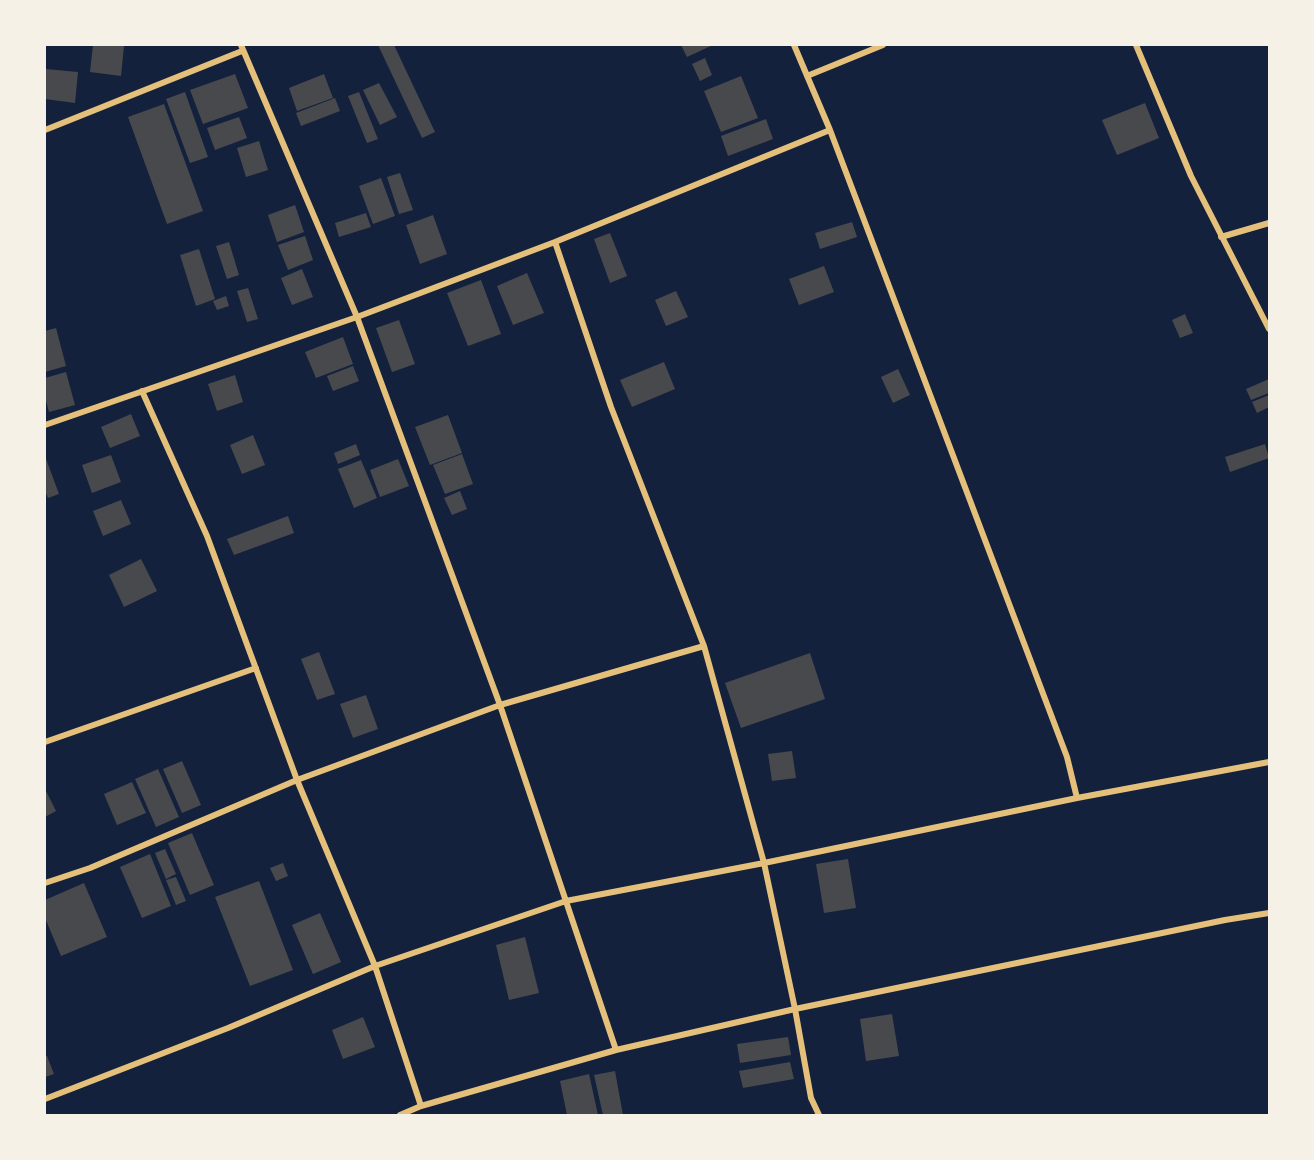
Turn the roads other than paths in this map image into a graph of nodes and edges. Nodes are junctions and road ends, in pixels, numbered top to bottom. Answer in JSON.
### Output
{"nodes":[{"id":1,"x":794,"y":45,"type":"edge"},
{"id":2,"x":883,"y":45,"type":"edge"},
{"id":3,"x":1136,"y":45,"type":"edge"},
{"id":4,"x":241,"y":48,"type":"edge"},
{"id":5,"x":807,"y":76,"type":"junction"},
{"id":6,"x":45,"y":130,"type":"edge"},
{"id":7,"x":830,"y":130,"type":"junction"},
{"id":8,"x":1269,"y":223,"type":"edge"},
{"id":9,"x":1221,"y":237,"type":"junction"},
{"id":10,"x":555,"y":242,"type":"junction"},
{"id":11,"x":357,"y":316,"type":"junction"},
{"id":12,"x":1269,"y":329,"type":"edge"},
{"id":13,"x":142,"y":391,"type":"junction"},
{"id":14,"x":45,"y":425,"type":"edge"},
{"id":15,"x":704,"y":646,"type":"junction"},
{"id":16,"x":256,"y":668,"type":"junction"},
{"id":17,"x":500,"y":705,"type":"junction"},
{"id":18,"x":45,"y":742,"type":"edge"},
{"id":19,"x":1269,"y":762,"type":"edge"},
{"id":20,"x":297,"y":780,"type":"junction"},
{"id":21,"x":1077,"y":798,"type":"junction"},
{"id":22,"x":764,"y":863,"type":"junction"},
{"id":23,"x":45,"y":883,"type":"edge"},
{"id":24,"x":567,"y":901,"type":"junction"},
{"id":25,"x":1269,"y":914,"type":"edge"},
{"id":26,"x":375,"y":966,"type":"junction"},
{"id":27,"x":795,"y":1009,"type":"junction"},
{"id":28,"x":616,"y":1050,"type":"junction"},
{"id":29,"x":45,"y":1099,"type":"edge"},
{"id":30,"x":421,"y":1106,"type":"junction"},
{"id":31,"x":400,"y":1115,"type":"edge"},
{"id":32,"x":819,"y":1115,"type":"edge"}],
"edges":[{"from":1,"to":5,"type":"street"},
{"from":2,"to":5,"type":"street"},
{"from":3,"to":9,"type":"street"},
{"from":4,"to":6,"type":"street"},
{"from":4,"to":11,"type":"street"},
{"from":5,"to":7,"type":"street"},
{"from":7,"to":10,"type":"street"},
{"from":7,"to":21,"type":"street"},
{"from":8,"to":9,"type":"street"},
{"from":9,"to":12,"type":"street"},
{"from":10,"to":11,"type":"street"},
{"from":10,"to":15,"type":"street"},
{"from":11,"to":13,"type":"street"},
{"from":11,"to":17,"type":"street"},
{"from":13,"to":14,"type":"street"},
{"from":13,"to":16,"type":"street"},
{"from":15,"to":17,"type":"street"},
{"from":15,"to":22,"type":"street"},
{"from":16,"to":18,"type":"street"},
{"from":16,"to":20,"type":"street"},
{"from":17,"to":20,"type":"street"},
{"from":17,"to":24,"type":"street"},
{"from":19,"to":21,"type":"street"},
{"from":20,"to":23,"type":"street"},
{"from":20,"to":26,"type":"street"},
{"from":21,"to":22,"type":"street"},
{"from":22,"to":24,"type":"street"},
{"from":22,"to":27,"type":"street"},
{"from":24,"to":26,"type":"street"},
{"from":24,"to":28,"type":"street"},
{"from":25,"to":27,"type":"street"},
{"from":26,"to":29,"type":"street"},
{"from":26,"to":30,"type":"street"},
{"from":27,"to":28,"type":"street"},
{"from":27,"to":32,"type":"street"},
{"from":28,"to":30,"type":"street"},
{"from":30,"to":31,"type":"street"}]}
